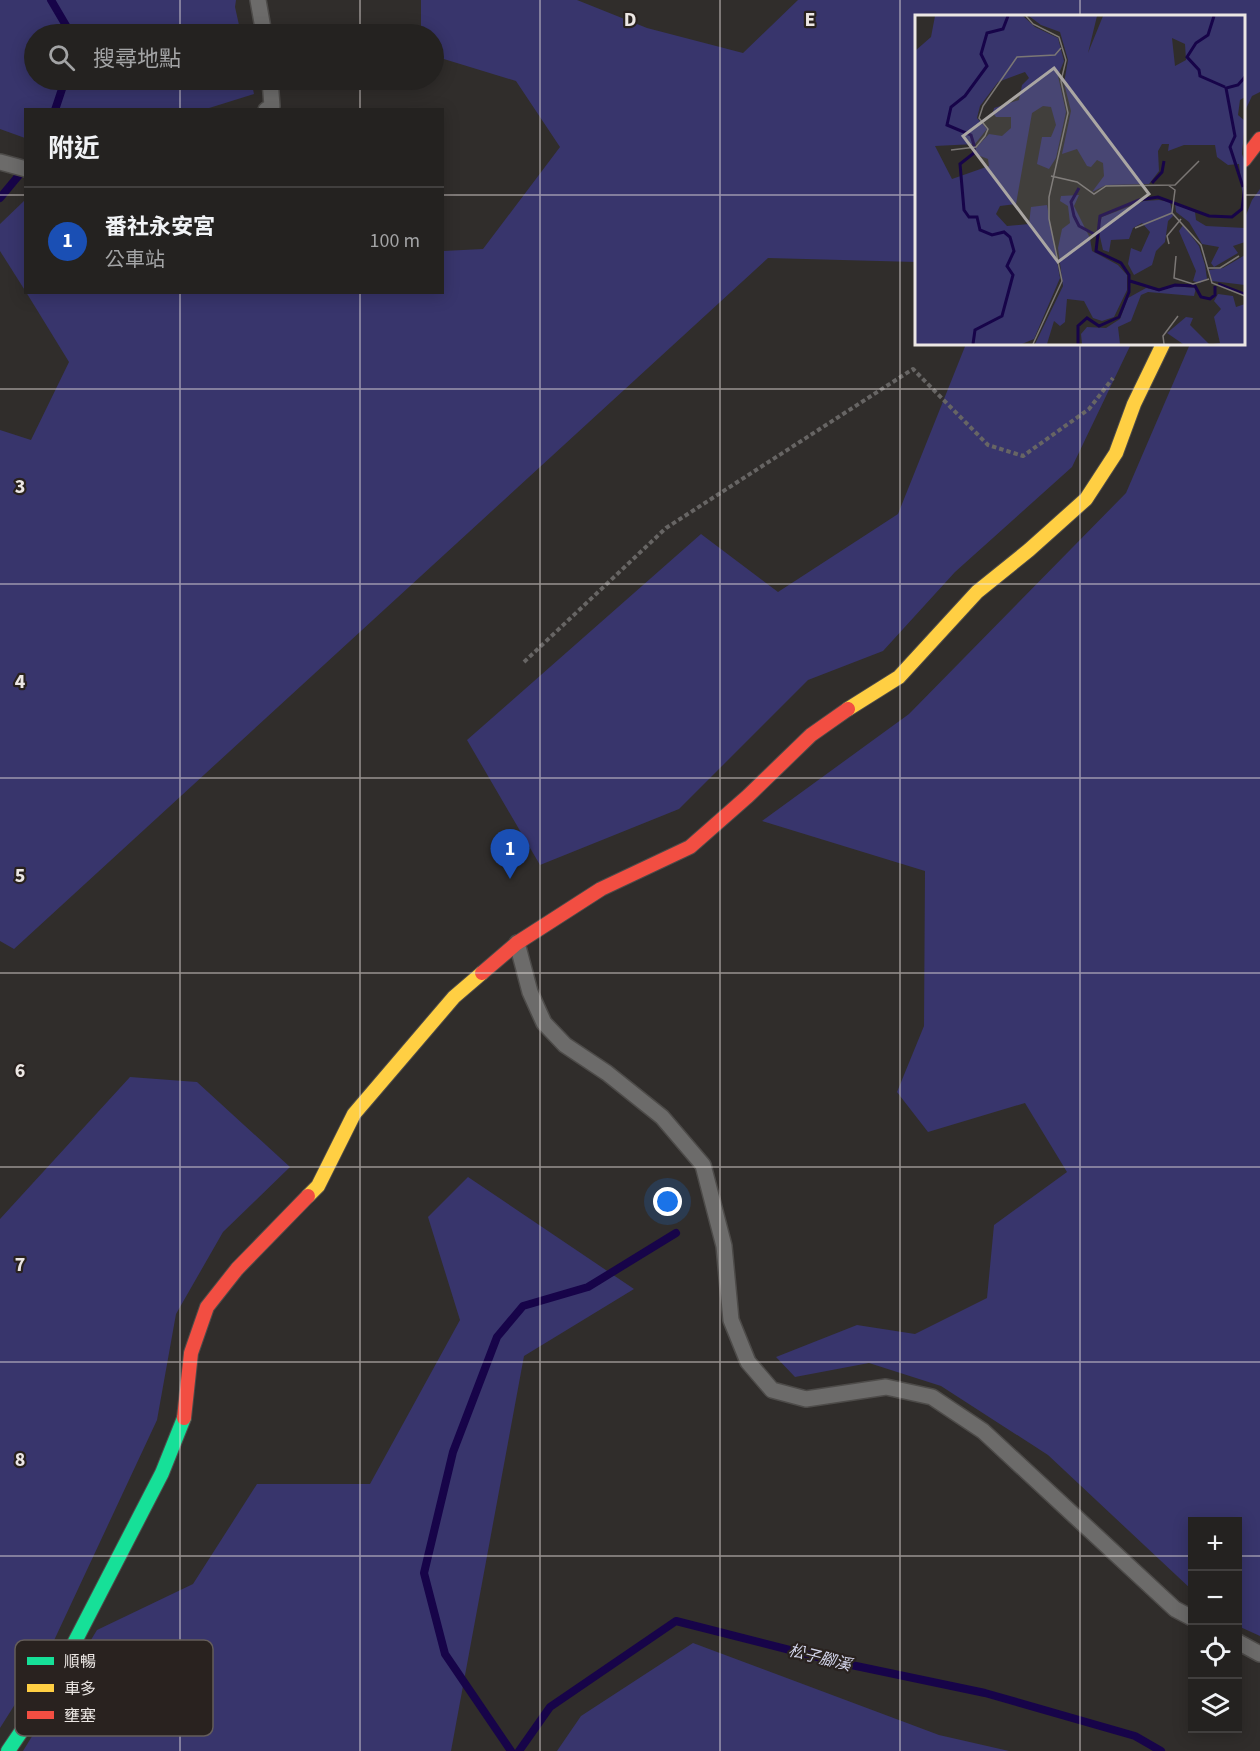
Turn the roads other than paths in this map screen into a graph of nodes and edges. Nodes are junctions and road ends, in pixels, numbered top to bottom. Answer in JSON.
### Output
{"nodes":[{"id":1,"x":258,"y":0,"type":"edge"},
{"id":2,"x":262,"y":24,"type":"edge"},
{"id":3,"x":271,"y":90,"type":"edge"},
{"id":4,"x":269,"y":108,"type":"edge"},
{"id":5,"x":1260,"y":139,"type":"edge"},
{"id":6,"x":1245,"y":159,"type":"edge"},
{"id":7,"x":0,"y":162,"type":"edge"},
{"id":8,"x":24,"y":168,"type":"edge"},
{"id":9,"x":1163,"y":345,"type":"edge"},
{"id":10,"x":517,"y":944,"type":"junction"},
{"id":11,"x":1188,"y":1616,"type":"edge"},
{"id":12,"x":76,"y":1640,"type":"edge"},
{"id":13,"x":1242,"y":1644,"type":"edge"},
{"id":14,"x":1260,"y":1654,"type":"edge"},
{"id":15,"x":18,"y":1736,"type":"edge"},
{"id":16,"x":8,"y":1751,"type":"edge"}],
"edges":[{"from":1,"to":2,"type":"lane"},
{"from":3,"to":4,"type":"lane"},
{"from":5,"to":6,"type":"street"},
{"from":7,"to":8,"type":"lane"},
{"from":9,"to":10,"type":"street"},
{"from":10,"to":11,"type":"lane"},
{"from":10,"to":12,"type":"street"},
{"from":13,"to":14,"type":"lane"},
{"from":15,"to":16,"type":"street"}]}
